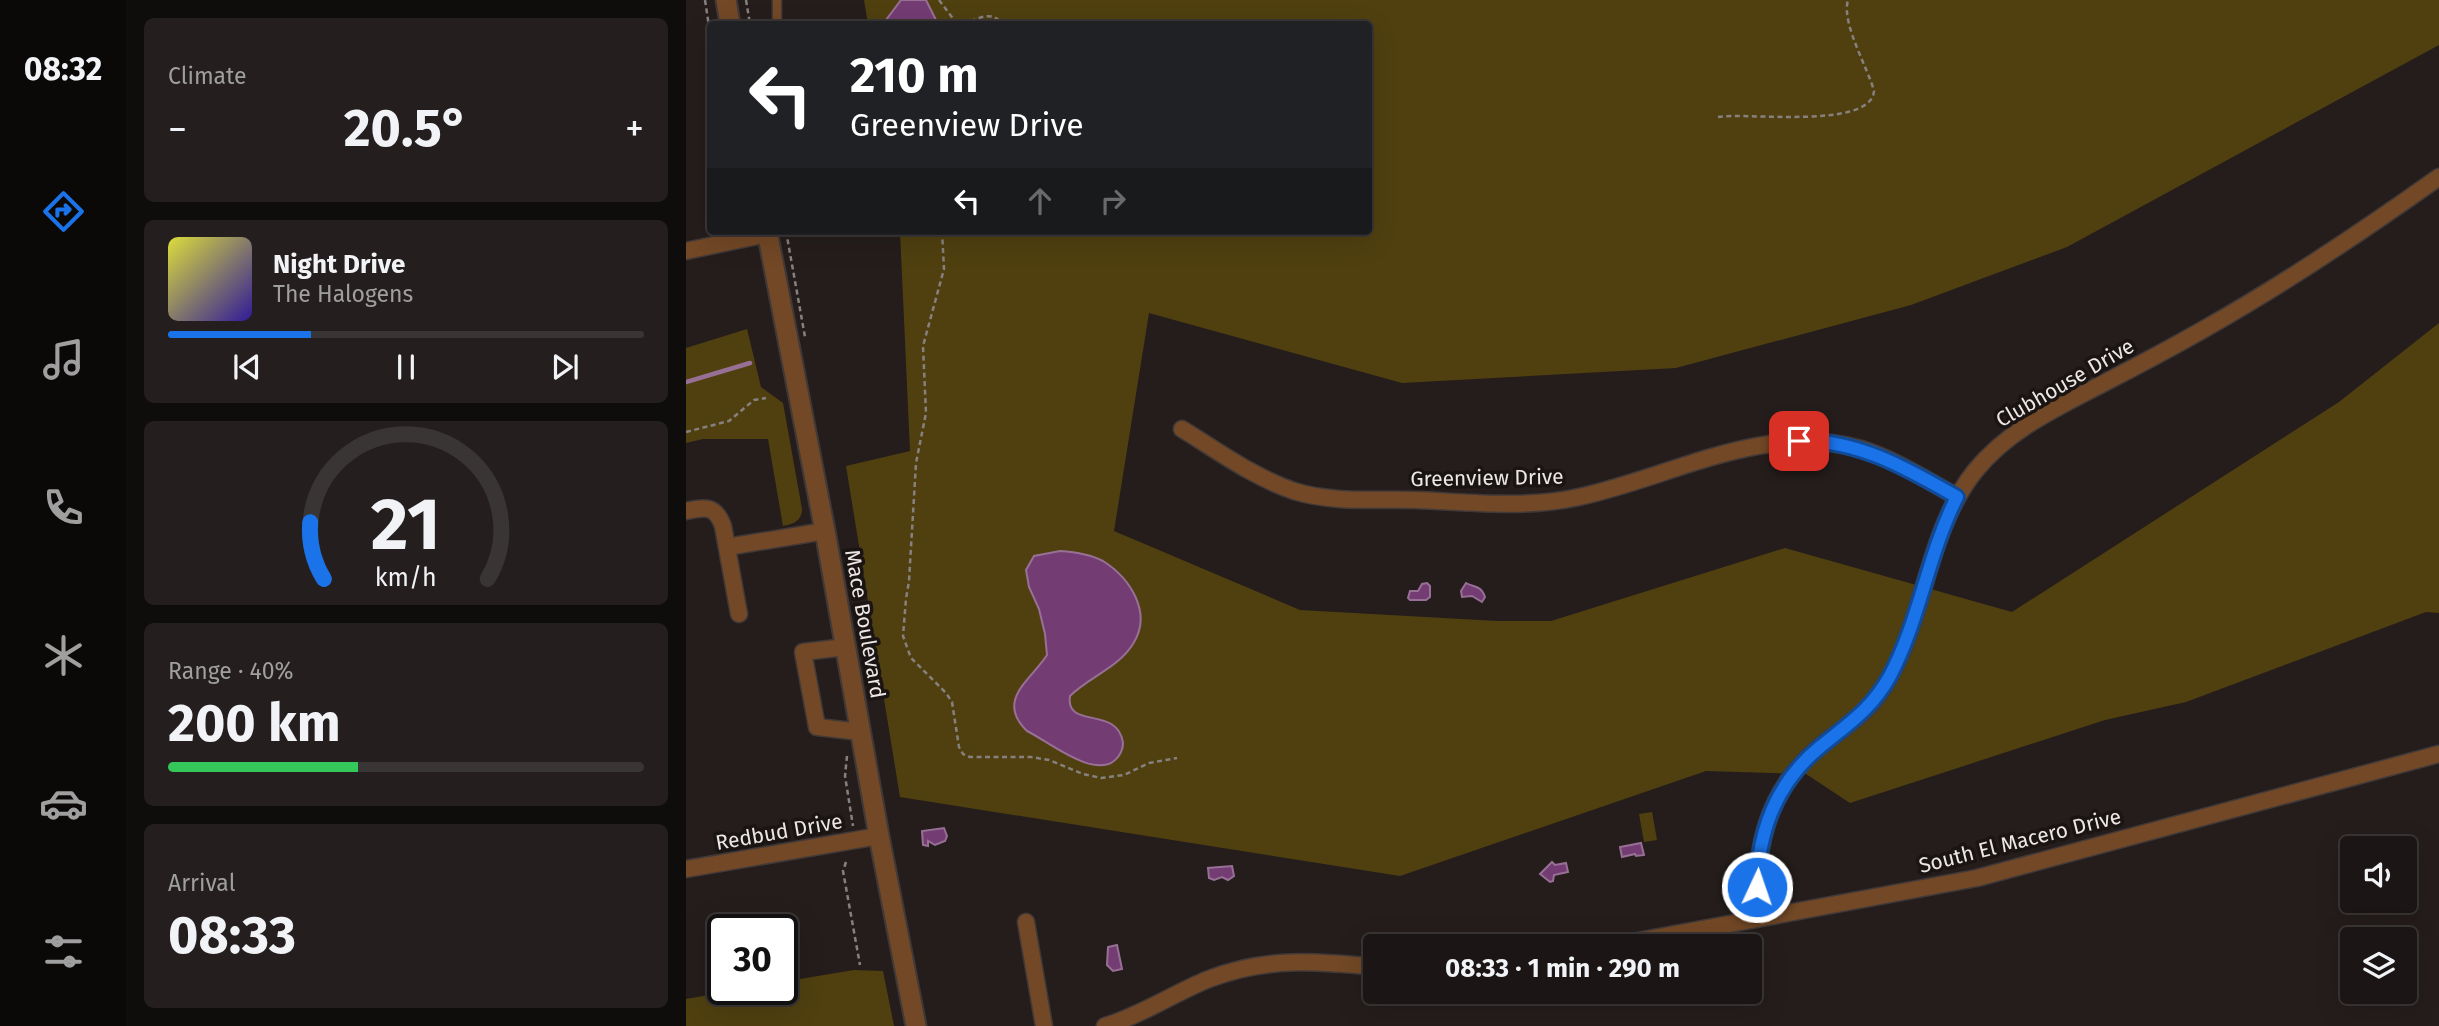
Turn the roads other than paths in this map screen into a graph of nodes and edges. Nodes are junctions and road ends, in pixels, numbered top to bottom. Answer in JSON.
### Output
{"nodes":[{"id":1,"x":726,"y":0,"type":"edge"},
{"id":2,"x":777,"y":0,"type":"edge"},
{"id":3,"x":730,"y":21,"type":"edge"},
{"id":4,"x":777,"y":21,"type":"edge"},
{"id":5,"x":2439,"y":177,"type":"edge"},
{"id":6,"x":758,"y":235,"type":"edge"},
{"id":7,"x":767,"y":235,"type":"edge"},
{"id":8,"x":686,"y":251,"type":"edge"},
{"id":9,"x":1182,"y":429,"type":"dead end"},
{"id":10,"x":1957,"y":497,"type":"junction"},
{"id":11,"x":686,"y":511,"type":"edge"},
{"id":12,"x":825,"y":531,"type":"junction"},
{"id":13,"x":727,"y":547,"type":"junction"},
{"id":14,"x":739,"y":614,"type":"dead end"},
{"id":15,"x":846,"y":647,"type":"junction"},
{"id":16,"x":854,"y":731,"type":"junction"},
{"id":17,"x":2439,"y":754,"type":"edge"},
{"id":18,"x":879,"y":836,"type":"junction"},
{"id":19,"x":686,"y":869,"type":"edge"},
{"id":20,"x":1761,"y":917,"type":"junction"},
{"id":21,"x":1026,"y":922,"type":"dead end"},
{"id":22,"x":1673,"y":934,"type":"edge"},
{"id":23,"x":1363,"y":965,"type":"edge"},
{"id":24,"x":916,"y":1026,"type":"edge"},
{"id":25,"x":1044,"y":1026,"type":"edge"},
{"id":26,"x":1105,"y":1026,"type":"edge"}],
"edges":[{"from":1,"to":3,"type":"street"},
{"from":2,"to":4,"type":"lane"},
{"from":5,"to":10,"type":"street","name":"Clubhouse Drive"},
{"from":6,"to":8,"type":"street"},
{"from":7,"to":12,"type":"street","name":"Mace Boulevard"},
{"from":9,"to":10,"type":"street","name":"Greenview Drive"},
{"from":10,"to":20,"type":"street","name":"Clubhouse Drive"},
{"from":11,"to":13,"type":"street"},
{"from":12,"to":13,"type":"street"},
{"from":12,"to":15,"type":"street","name":"Mace Boulevard"},
{"from":13,"to":14,"type":"street"},
{"from":15,"to":16,"type":"street","name":"Mace Boulevard"},
{"from":15,"to":16,"type":"street"},
{"from":16,"to":18,"type":"street","name":"Mace Boulevard"},
{"from":17,"to":20,"type":"street","name":"South El Macero Drive"},
{"from":18,"to":19,"type":"street","name":"Redbud Drive"},
{"from":18,"to":24,"type":"street","name":"Mace Boulevard"},
{"from":20,"to":22,"type":"street","name":"South El Macero Drive"},
{"from":21,"to":25,"type":"street"},
{"from":23,"to":26,"type":"street"}]}
